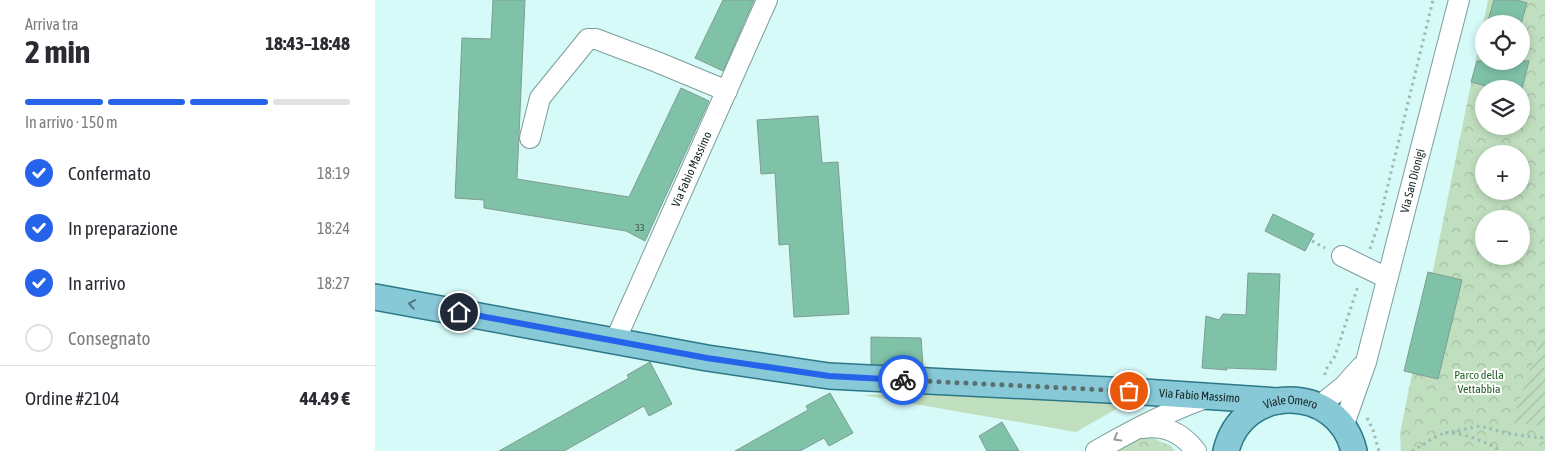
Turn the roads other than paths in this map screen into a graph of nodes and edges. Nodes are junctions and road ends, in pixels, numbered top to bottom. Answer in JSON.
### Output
{"nodes":[{"id":1,"x":767,"y":0,"type":"edge"},
{"id":2,"x":1459,"y":0,"type":"edge"},
{"id":3,"x":727,"y":91,"type":"junction"},
{"id":4,"x":530,"y":138,"type":"dead end"},
{"id":5,"x":1342,"y":256,"type":"dead end"},
{"id":6,"x":1387,"y":278,"type":"junction"},
{"id":7,"x":375,"y":297,"type":"edge"},
{"id":8,"x":615,"y":341,"type":"junction"},
{"id":9,"x":1366,"y":362,"type":"junction"},
{"id":10,"x":1211,"y":397,"type":"junction"},
{"id":11,"x":1278,"y":400,"type":"junction"},
{"id":12,"x":1319,"y":406,"type":"junction"},
{"id":13,"x":1343,"y":427,"type":"junction"},
{"id":14,"x":1140,"y":428,"type":"junction"},
{"id":15,"x":1095,"y":451,"type":"edge"},
{"id":16,"x":1196,"y":451,"type":"edge"},
{"id":17,"x":1226,"y":451,"type":"edge"},
{"id":18,"x":1354,"y":451,"type":"edge"}],
"edges":[{"from":1,"to":3,"type":"street","name":"Via Fabio Massimo"},
{"from":2,"to":6,"type":"street","name":"Via San Dionigi"},
{"from":3,"to":4,"type":"street"},
{"from":3,"to":8,"type":"street","name":"Via Fabio Massimo"},
{"from":5,"to":6,"type":"street"},
{"from":6,"to":9,"type":"street","name":"Via San Dionigi"},
{"from":8,"to":7,"type":"main road","name":"Via Fabio Massimo","one_way":true},
{"from":8,"to":10,"type":"main road","name":"Via Fabio Massimo"},
{"from":9,"to":12,"type":"street","name":"Via San Dionigi"},
{"from":9,"to":13,"type":"street","name":"Via San Dionigi"},
{"from":10,"to":11,"type":"main road","name":"Via Fabio Massimo"},
{"from":10,"to":14,"type":"street"},
{"from":11,"to":12,"type":"main road","name":"Viale Omero"},
{"from":11,"to":17,"type":"main road","name":"Viale Omero"},
{"from":12,"to":13,"type":"main road","name":"Viale Omero"},
{"from":13,"to":18,"type":"main road","name":"Viale Omero"},
{"from":14,"to":15,"type":"street","one_way":true},
{"from":14,"to":16,"type":"street"}]}
